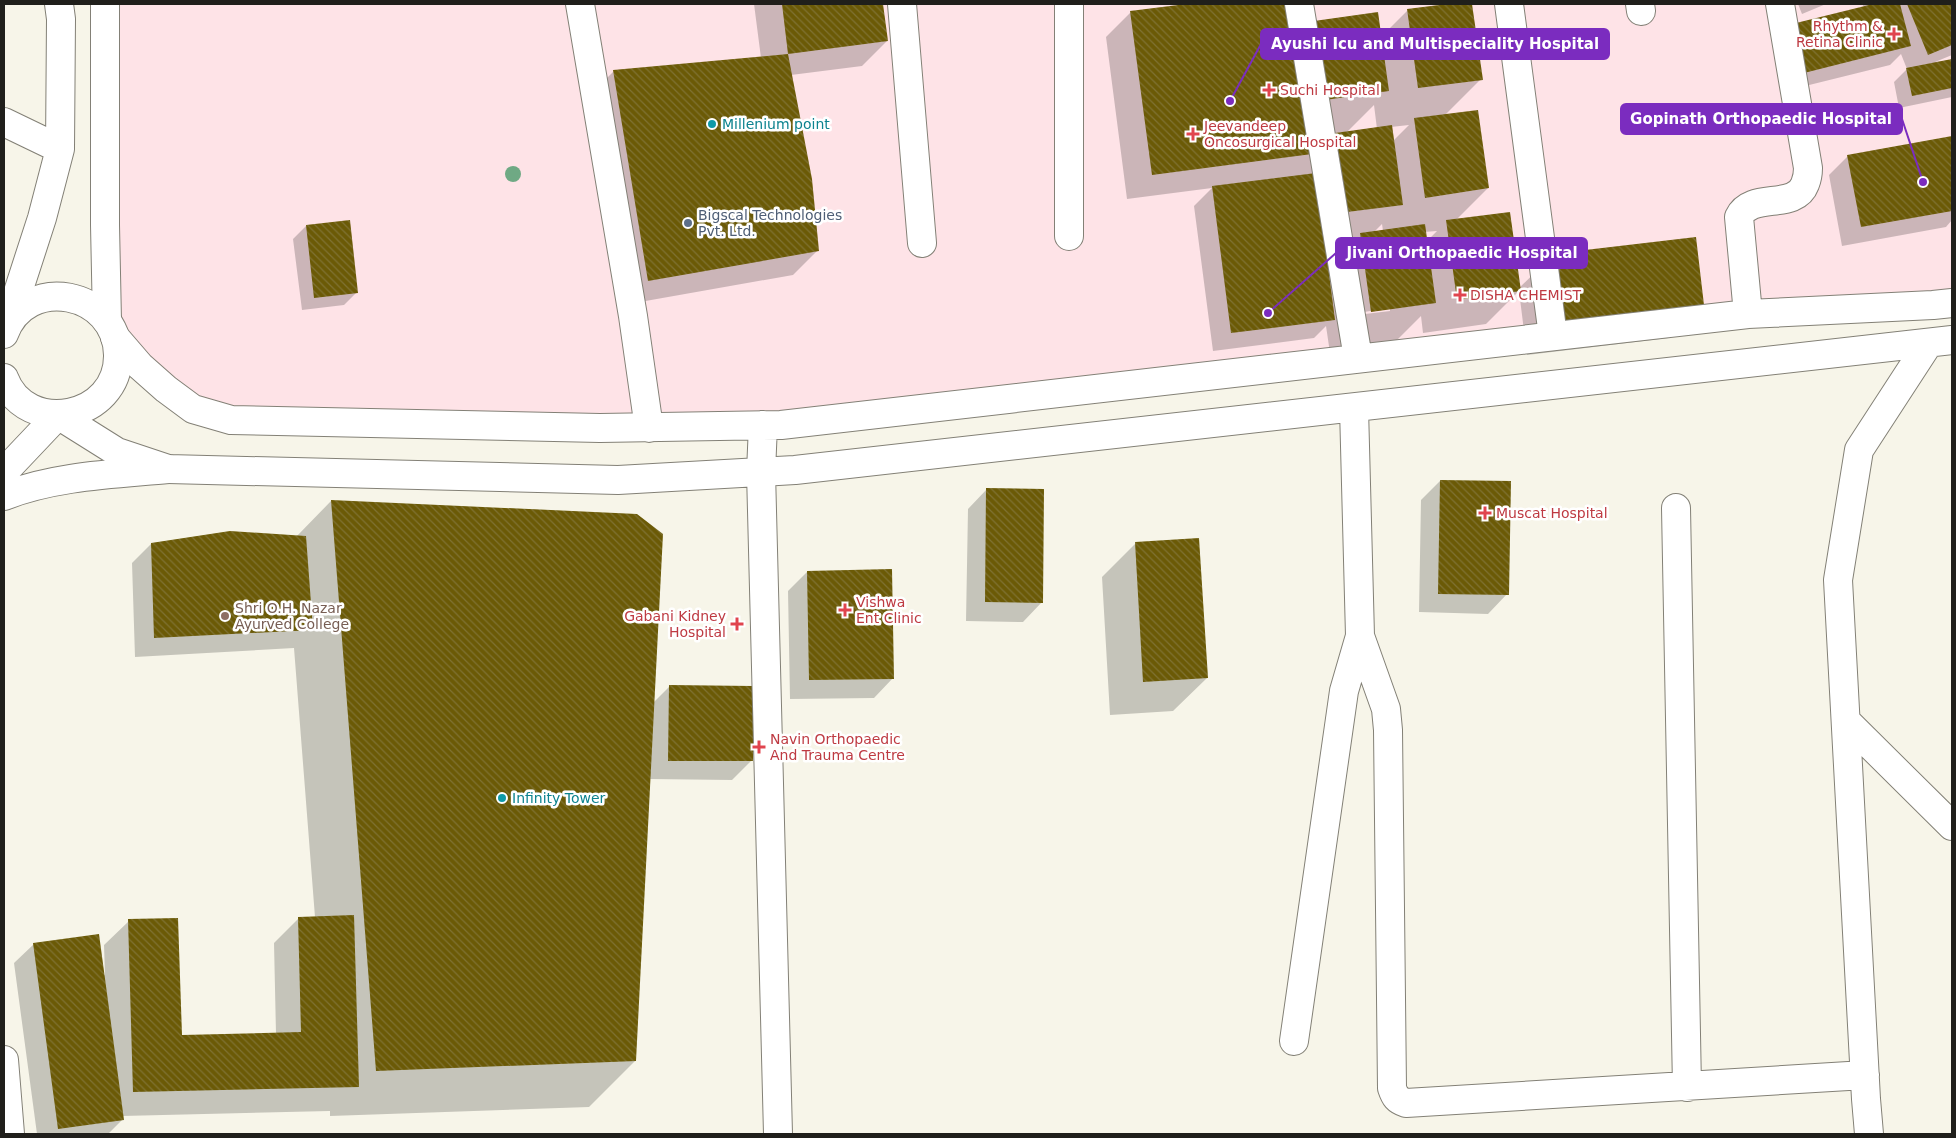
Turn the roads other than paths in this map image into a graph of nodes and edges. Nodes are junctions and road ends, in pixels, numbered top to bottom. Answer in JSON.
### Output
{"nodes":[{"id":1,"x":59,"y":4,"type":"edge"},
{"id":2,"x":105,"y":4,"type":"edge"},
{"id":3,"x":580,"y":4,"type":"edge"},
{"id":4,"x":908,"y":4,"type":"edge"},
{"id":5,"x":1069,"y":4,"type":"edge"},
{"id":6,"x":1299,"y":4,"type":"edge"},
{"id":7,"x":1509,"y":4,"type":"edge"},
{"id":8,"x":1780,"y":4,"type":"edge"},
{"id":9,"x":4,"y":122,"type":"edge"},
{"id":10,"x":60,"y":149,"type":"junction"},
{"id":11,"x":1069,"y":236,"type":"dead end"},
{"id":12,"x":922,"y":243,"type":"dead end"},
{"id":13,"x":1952,"y":303,"type":"edge"},
{"id":14,"x":1748,"y":314,"type":"junction"},
{"id":15,"x":111,"y":329,"type":"junction"},
{"id":16,"x":5,"y":330,"type":"edge"},
{"id":17,"x":1553,"y":336,"type":"junction"},
{"id":18,"x":1940,"y":342,"type":"edge"},
{"id":19,"x":1358,"y":358,"type":"junction"},
{"id":20,"x":4,"y":378,"type":"edge"},
{"id":21,"x":1354,"y":408,"type":"junction"},
{"id":22,"x":58,"y":415,"type":"junction"},
{"id":23,"x":763,"y":425,"type":"junction"},
{"id":24,"x":649,"y":428,"type":"junction"},
{"id":25,"x":168,"y":469,"type":"junction"},
{"id":26,"x":4,"y":472,"type":"edge"},
{"id":27,"x":762,"y":472,"type":"junction"},
{"id":28,"x":4,"y":496,"type":"edge"},
{"id":29,"x":1676,"y":508,"type":"dead end"},
{"id":30,"x":1360,"y":636,"type":"junction"},
{"id":31,"x":1846,"y":721,"type":"junction"},
{"id":32,"x":1952,"y":826,"type":"edge"},
{"id":33,"x":1294,"y":1041,"type":"dead end"},
{"id":34,"x":4,"y":1060,"type":"edge"},
{"id":35,"x":1865,"y":1076,"type":"junction"},
{"id":36,"x":1687,"y":1087,"type":"junction"},
{"id":37,"x":10,"y":1134,"type":"edge"},
{"id":38,"x":778,"y":1134,"type":"edge"},
{"id":39,"x":1869,"y":1134,"type":"edge"}],
"edges":[{"from":1,"to":10,"type":"street"},
{"from":2,"to":15,"type":"street"},
{"from":3,"to":24,"type":"street"},
{"from":4,"to":12,"type":"street"},
{"from":5,"to":11,"type":"street"},
{"from":6,"to":19,"type":"street"},
{"from":7,"to":17,"type":"street"},
{"from":8,"to":14,"type":"street"},
{"from":9,"to":10,"type":"street"},
{"from":10,"to":16,"type":"street"},
{"from":13,"to":14,"type":"street"},
{"from":14,"to":17,"type":"street"},
{"from":15,"to":16,"type":"street"},
{"from":15,"to":22,"type":"street"},
{"from":15,"to":24,"type":"street"},
{"from":17,"to":19,"type":"street"},
{"from":18,"to":21,"type":"street"},
{"from":18,"to":31,"type":"street"},
{"from":19,"to":23,"type":"street"},
{"from":20,"to":22,"type":"street"},
{"from":21,"to":27,"type":"street"},
{"from":21,"to":30,"type":"street"},
{"from":22,"to":25,"type":"street"},
{"from":22,"to":26,"type":"street"},
{"from":23,"to":24,"type":"street"},
{"from":23,"to":27,"type":"street"},
{"from":25,"to":27,"type":"street"},
{"from":25,"to":28,"type":"street"},
{"from":27,"to":38,"type":"street"},
{"from":29,"to":36,"type":"street"},
{"from":30,"to":33,"type":"street"},
{"from":30,"to":36,"type":"street"},
{"from":31,"to":32,"type":"street"},
{"from":31,"to":35,"type":"street"},
{"from":34,"to":37,"type":"street"},
{"from":35,"to":36,"type":"street"},
{"from":35,"to":39,"type":"street"}]}
